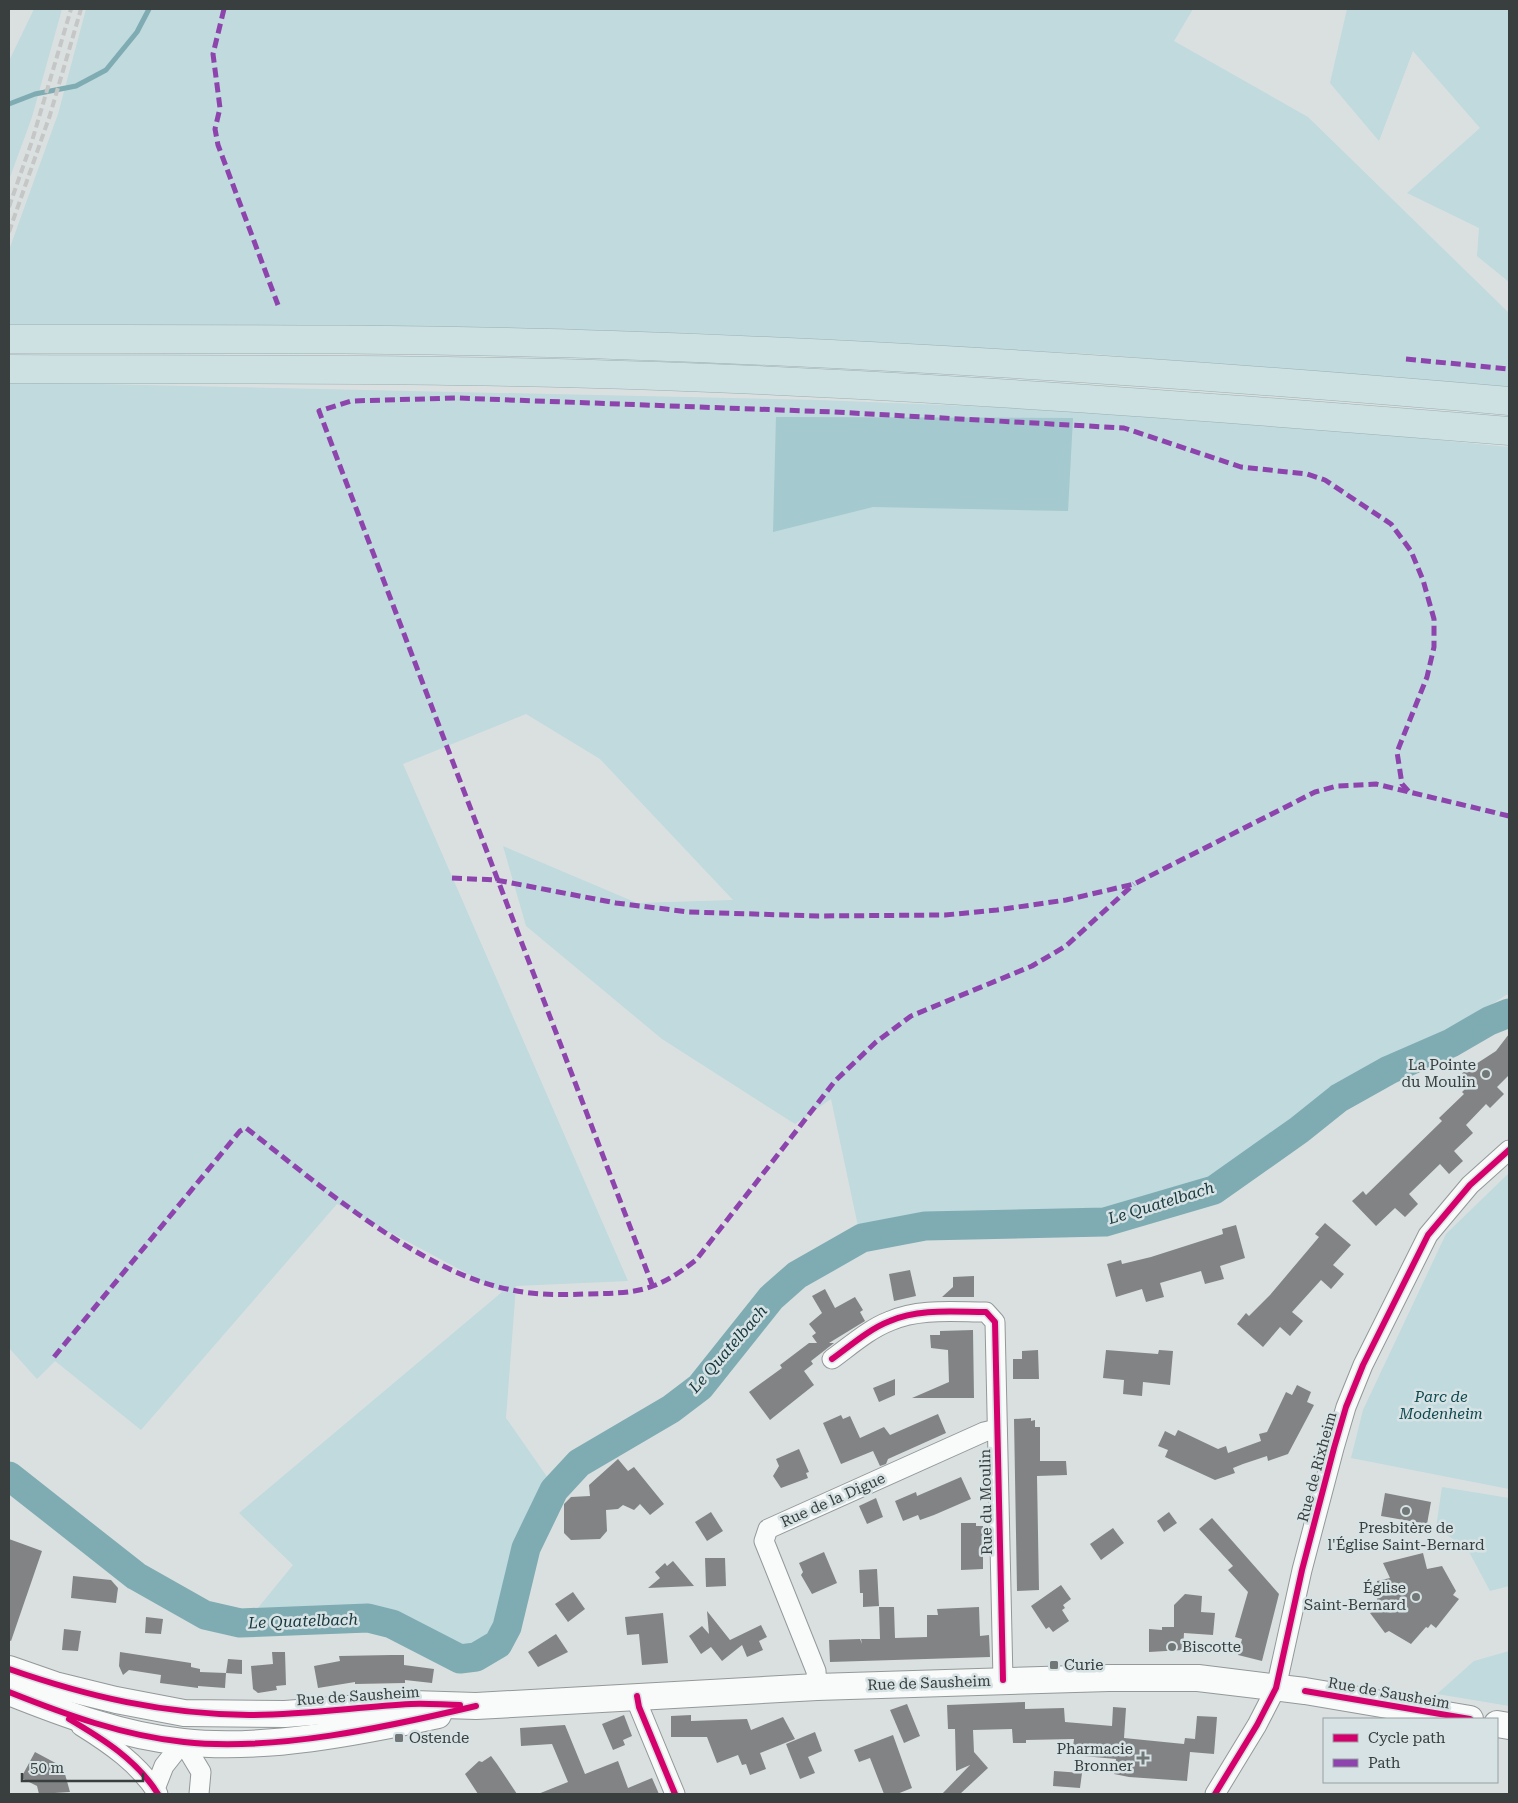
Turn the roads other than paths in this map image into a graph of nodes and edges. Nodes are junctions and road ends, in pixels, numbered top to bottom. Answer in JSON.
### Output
{"nodes":[{"id":1,"x":9,"y":339,"type":"edge"},
{"id":2,"x":9,"y":369,"type":"edge"},
{"id":3,"x":1509,"y":401,"type":"edge"},
{"id":4,"x":1509,"y":432,"type":"edge"},
{"id":5,"x":1509,"y":1150,"type":"edge"},
{"id":6,"x":832,"y":1359,"type":"dead end"},
{"id":7,"x":997,"y":1429,"type":"junction"},
{"id":8,"x":9,"y":1669,"type":"edge"},
{"id":9,"x":1003,"y":1680,"type":"junction"},
{"id":10,"x":817,"y":1687,"type":"junction"},
{"id":11,"x":1276,"y":1688,"type":"junction"},
{"id":12,"x":9,"y":1692,"type":"edge"},
{"id":13,"x":637,"y":1696,"type":"junction"},
{"id":14,"x":476,"y":1706,"type":"junction"},
{"id":15,"x":52,"y":1709,"type":"junction"},
{"id":16,"x":184,"y":1713,"type":"junction"},
{"id":17,"x":1464,"y":1718,"type":"edge"},
{"id":18,"x":183,"y":1742,"type":"junction"},
{"id":19,"x":156,"y":1792,"type":"edge"},
{"id":20,"x":199,"y":1794,"type":"edge"},
{"id":21,"x":674,"y":1794,"type":"edge"},
{"id":22,"x":1215,"y":1794,"type":"edge"}],
"edges":[{"from":1,"to":3,"type":"highway"},
{"from":2,"to":4,"type":"highway"},
{"from":5,"to":11,"type":"street","name":"Rue de Rixheim"},
{"from":6,"to":7,"type":"street","name":"Rue du Moulin"},
{"from":7,"to":9,"type":"street","name":"Rue du Moulin"},
{"from":7,"to":10,"type":"street","name":"Rue de la Digue"},
{"from":8,"to":16,"type":"main road","name":"Rue de Sausheim"},
{"from":9,"to":10,"type":"main road","name":"Rue de Sausheim"},
{"from":9,"to":11,"type":"main road","name":"Rue de Sausheim"},
{"from":10,"to":13,"type":"main road","name":"Rue de Sausheim"},
{"from":11,"to":17,"type":"main road","name":"Rue de Sausheim"},
{"from":11,"to":22,"type":"street","name":"Rue de Rixheim"},
{"from":12,"to":15,"type":"main road","name":"Rue de Sausheim"},
{"from":13,"to":14,"type":"main road","name":"Rue de Sausheim"},
{"from":13,"to":21,"type":"street"},
{"from":14,"to":16,"type":"main road","name":"Rue de Sausheim"},
{"from":14,"to":18,"type":"main road","name":"Rue de Sausheim"},
{"from":15,"to":18,"type":"main road","name":"Rue de Sausheim"},
{"from":15,"to":19,"type":"street"},
{"from":16,"to":18,"type":"street"},
{"from":18,"to":19,"type":"street"},
{"from":18,"to":20,"type":"street"}]}
